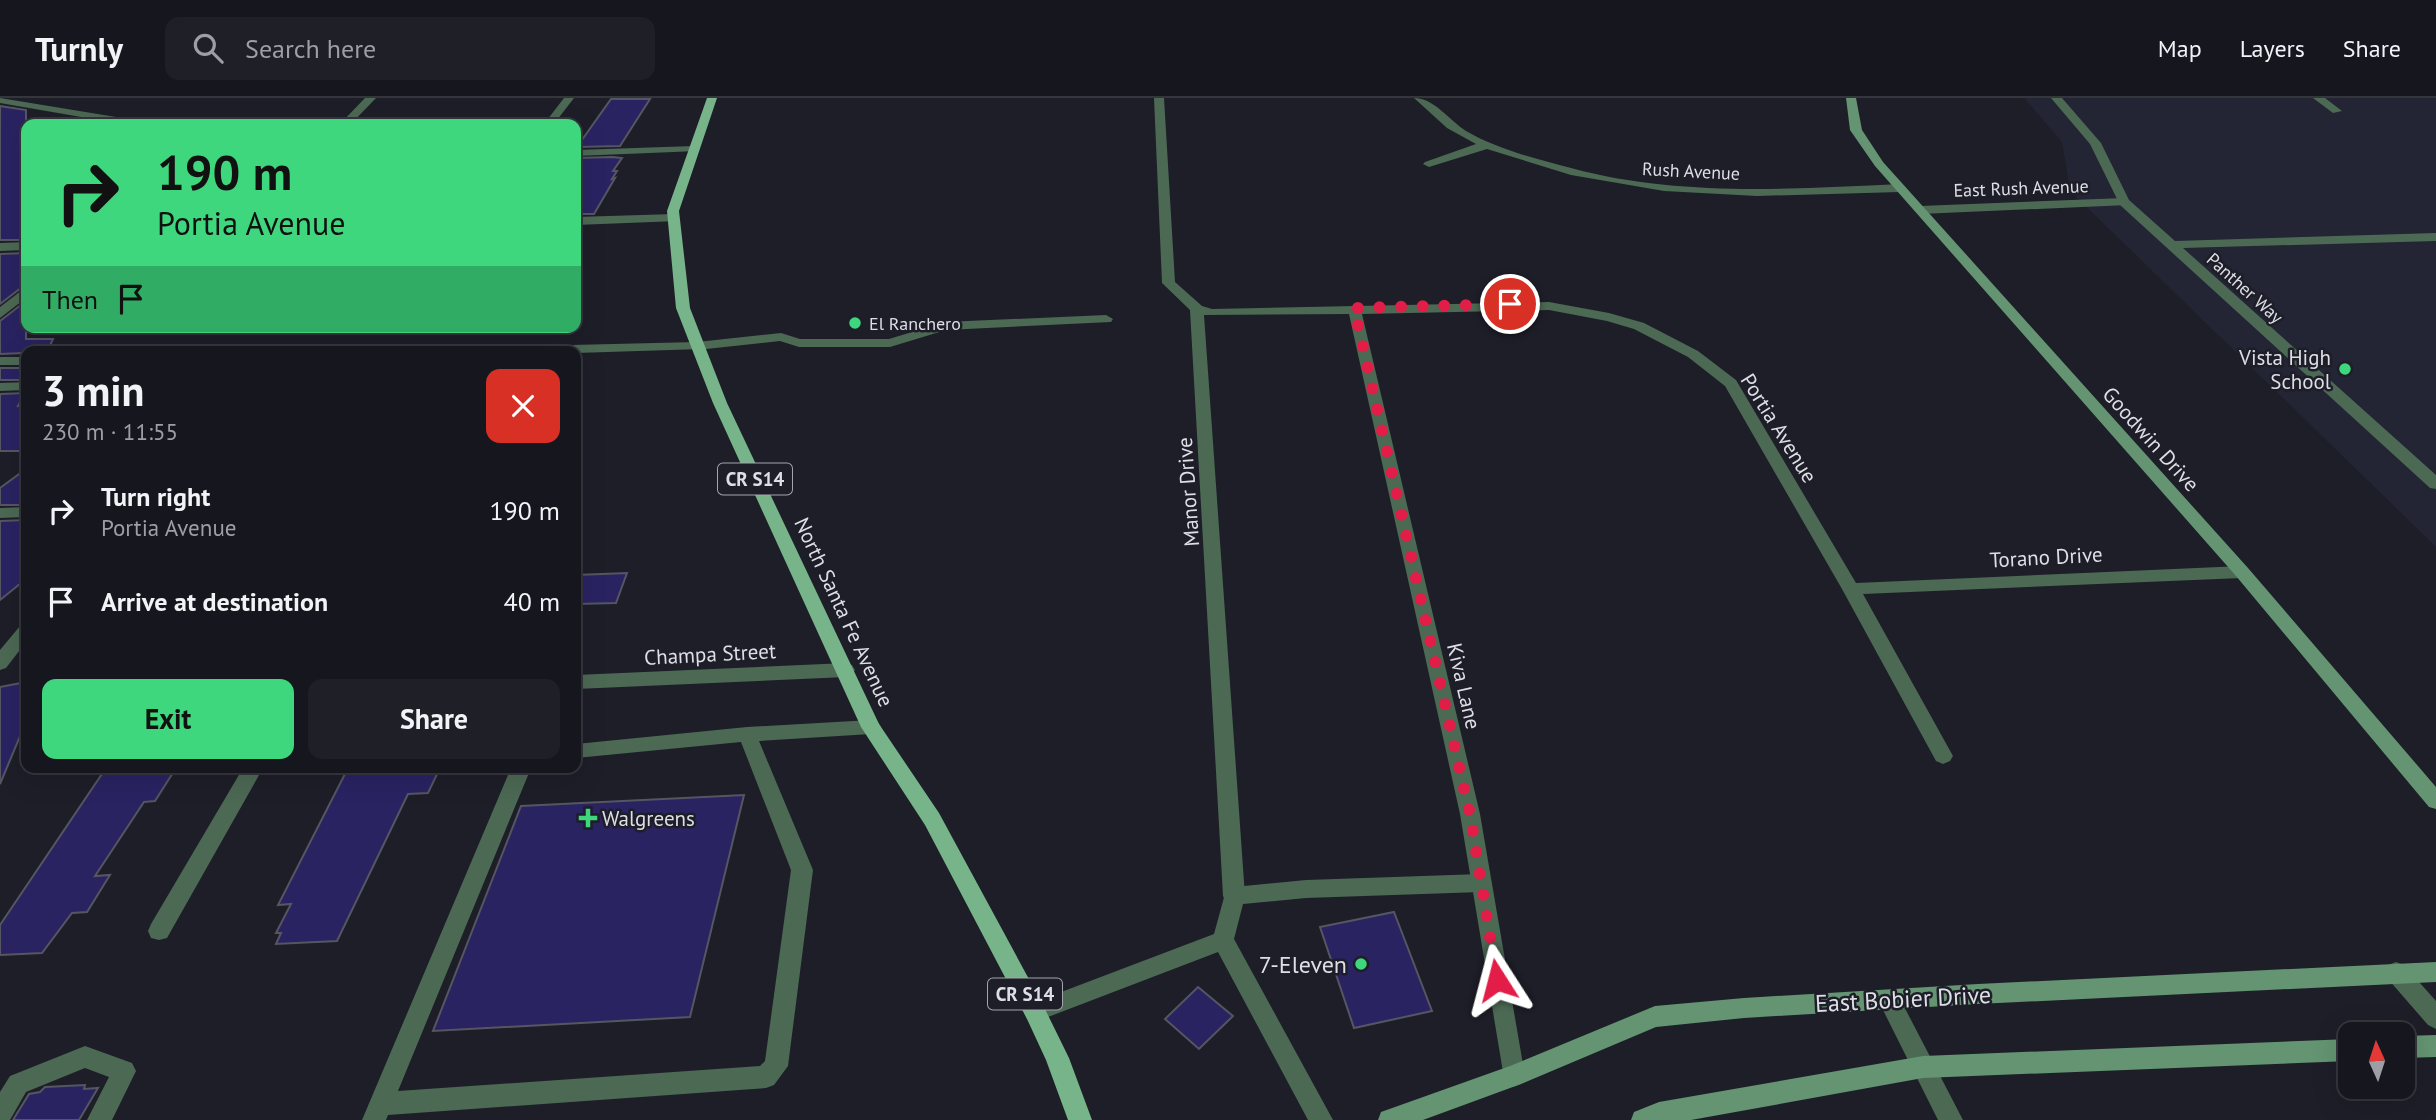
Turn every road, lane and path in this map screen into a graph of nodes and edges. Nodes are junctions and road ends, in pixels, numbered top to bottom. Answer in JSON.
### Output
{"nodes":[{"id":1,"x":371,"y":98,"type":"edge"},
{"id":2,"x":569,"y":98,"type":"edge"},
{"id":3,"x":712,"y":98,"type":"edge"},
{"id":4,"x":1159,"y":98,"type":"edge"},
{"id":5,"x":1419,"y":98,"type":"edge"},
{"id":6,"x":1851,"y":98,"type":"edge"},
{"id":7,"x":2056,"y":98,"type":"edge"},
{"id":8,"x":2318,"y":98,"type":"edge"},
{"id":9,"x":0,"y":100,"type":"edge"},
{"id":10,"x":2337,"y":111,"type":"dead end"},
{"id":11,"x":110,"y":119,"type":"edge"},
{"id":12,"x":350,"y":119,"type":"edge"},
{"id":13,"x":553,"y":119,"type":"edge"},
{"id":14,"x":1486,"y":145,"type":"junction"},
{"id":15,"x":694,"y":149,"type":"junction"},
{"id":16,"x":581,"y":153,"type":"edge"},
{"id":17,"x":1429,"y":164,"type":"dead end"},
{"id":18,"x":1900,"y":188,"type":"junction"},
{"id":19,"x":2124,"y":202,"type":"junction"},
{"id":20,"x":1920,"y":210,"type":"junction"},
{"id":21,"x":674,"y":218,"type":"junction"},
{"id":22,"x":581,"y":221,"type":"edge"},
{"id":23,"x":2436,"y":237,"type":"edge"},
{"id":24,"x":2169,"y":245,"type":"junction"},
{"id":25,"x":21,"y":246,"type":"edge"},
{"id":26,"x":0,"y":247,"type":"edge"},
{"id":27,"x":21,"y":295,"type":"edge"},
{"id":28,"x":1354,"y":308,"type":"junction"},
{"id":29,"x":1197,"y":309,"type":"junction"},
{"id":30,"x":0,"y":314,"type":"edge"},
{"id":31,"x":1106,"y":319,"type":"dead end"},
{"id":32,"x":697,"y":346,"type":"junction"},
{"id":33,"x":581,"y":349,"type":"edge"},
{"id":34,"x":0,"y":361,"type":"edge"},
{"id":35,"x":21,"y":361,"type":"edge"},
{"id":36,"x":21,"y":386,"type":"edge"},
{"id":37,"x":0,"y":387,"type":"edge"},
{"id":38,"x":2436,"y":484,"type":"edge"},
{"id":39,"x":21,"y":512,"type":"edge"},
{"id":40,"x":0,"y":513,"type":"edge"},
{"id":41,"x":2242,"y":572,"type":"junction"},
{"id":42,"x":1851,"y":589,"type":"junction"},
{"id":43,"x":21,"y":636,"type":"edge"},
{"id":44,"x":0,"y":663,"type":"edge"},
{"id":45,"x":846,"y":670,"type":"junction"},
{"id":46,"x":581,"y":682,"type":"edge"},
{"id":47,"x":871,"y":727,"type":"junction"},
{"id":48,"x":747,"y":734,"type":"junction"},
{"id":49,"x":581,"y":751,"type":"edge"},
{"id":50,"x":1943,"y":756,"type":"dead end"},
{"id":51,"x":250,"y":773,"type":"edge"},
{"id":52,"x":519,"y":773,"type":"edge"},
{"id":53,"x":2436,"y":801,"type":"edge"},
{"id":54,"x":1481,"y":883,"type":"junction"},
{"id":55,"x":1234,"y":896,"type":"junction"},
{"id":56,"x":159,"y":931,"type":"dead end"},
{"id":57,"x":1223,"y":940,"type":"junction"},
{"id":58,"x":2396,"y":972,"type":"junction"},
{"id":59,"x":2436,"y":972,"type":"edge"},
{"id":60,"x":1889,"y":1000,"type":"junction"},
{"id":61,"x":1035,"y":1012,"type":"junction"},
{"id":62,"x":2436,"y":1018,"type":"edge"},
{"id":63,"x":2436,"y":1046,"type":"edge"},
{"id":64,"x":2415,"y":1047,"type":"edge"},
{"id":65,"x":2338,"y":1051,"type":"edge"},
{"id":66,"x":1923,"y":1068,"type":"junction"},
{"id":67,"x":1513,"y":1076,"type":"junction"},
{"id":68,"x":377,"y":1112,"type":"edge"},
{"id":69,"x":0,"y":1114,"type":"edge"},
{"id":70,"x":99,"y":1120,"type":"edge"},
{"id":71,"x":1080,"y":1120,"type":"edge"},
{"id":72,"x":1321,"y":1120,"type":"edge"},
{"id":73,"x":1390,"y":1120,"type":"edge"},
{"id":74,"x":1643,"y":1120,"type":"edge"},
{"id":75,"x":1951,"y":1120,"type":"edge"}],
"edges":[{"from":1,"to":12,"type":"street"},
{"from":2,"to":13,"type":"street"},
{"from":3,"to":15,"type":"main road","name":"North Santa Fe Avenue","number":"CR S14"},
{"from":4,"to":29,"type":"street"},
{"from":5,"to":14,"type":"street","name":"Rush Avenue"},
{"from":6,"to":18,"type":"street","name":"Goodwin Drive"},
{"from":7,"to":19,"type":"street"},
{"from":8,"to":10,"type":"street"},
{"from":9,"to":11,"type":"street"},
{"from":14,"to":17,"type":"street"},
{"from":14,"to":18,"type":"street","name":"Rush Avenue"},
{"from":15,"to":16,"type":"street"},
{"from":15,"to":21,"type":"main road","name":"North Santa Fe Avenue","number":"CR S14"},
{"from":18,"to":20,"type":"street","name":"Goodwin Drive"},
{"from":19,"to":20,"type":"street","name":"East Rush Avenue"},
{"from":19,"to":24,"type":"street","name":"Panther Way"},
{"from":20,"to":41,"type":"street","name":"Goodwin Drive"},
{"from":21,"to":22,"type":"street"},
{"from":21,"to":32,"type":"main road","name":"North Santa Fe Avenue","number":"CR S14"},
{"from":23,"to":24,"type":"street"},
{"from":24,"to":38,"type":"street","name":"Panther Way"},
{"from":25,"to":26,"type":"street"},
{"from":27,"to":30,"type":"street"},
{"from":28,"to":29,"type":"street","name":"Portia Avenue"},
{"from":28,"to":42,"type":"street","name":"Portia Avenue"},
{"from":28,"to":54,"type":"street","name":"Kiva Lane"},
{"from":29,"to":55,"type":"street","name":"Manor Drive"},
{"from":31,"to":32,"type":"street"},
{"from":32,"to":33,"type":"street"},
{"from":32,"to":45,"type":"main road","name":"North Santa Fe Avenue","number":"CR S14"},
{"from":34,"to":35,"type":"street"},
{"from":36,"to":37,"type":"street"},
{"from":39,"to":40,"type":"street"},
{"from":41,"to":42,"type":"street","name":"Torano Drive"},
{"from":41,"to":53,"type":"street","name":"Goodwin Drive"},
{"from":42,"to":50,"type":"street","name":"Portia Avenue"},
{"from":43,"to":44,"type":"street"},
{"from":45,"to":46,"type":"street","name":"Champa Street"},
{"from":45,"to":47,"type":"main road","name":"North Santa Fe Avenue","number":"CR S14"},
{"from":47,"to":48,"type":"street"},
{"from":47,"to":61,"type":"main road","name":"North Santa Fe Avenue","number":"CR S14"},
{"from":48,"to":49,"type":"street"},
{"from":48,"to":68,"type":"street"},
{"from":51,"to":56,"type":"street"},
{"from":52,"to":68,"type":"street"},
{"from":54,"to":55,"type":"street"},
{"from":54,"to":67,"type":"street","name":"Kiva Lane"},
{"from":55,"to":57,"type":"street","name":"Manor Drive"},
{"from":57,"to":61,"type":"street"},
{"from":57,"to":72,"type":"street"},
{"from":58,"to":59,"type":"street","name":"East Bobier Drive"},
{"from":58,"to":60,"type":"street","name":"East Bobier Drive"},
{"from":58,"to":62,"type":"street"},
{"from":60,"to":66,"type":"street"},
{"from":60,"to":67,"type":"street","name":"East Bobier Drive"},
{"from":61,"to":71,"type":"main road","name":"North Santa Fe Avenue","number":"CR S14"},
{"from":63,"to":64,"type":"street"},
{"from":65,"to":66,"type":"street"},
{"from":66,"to":74,"type":"street"},
{"from":66,"to":75,"type":"street"},
{"from":67,"to":73,"type":"street","name":"East Bobier Drive"},
{"from":69,"to":70,"type":"street"}]}
